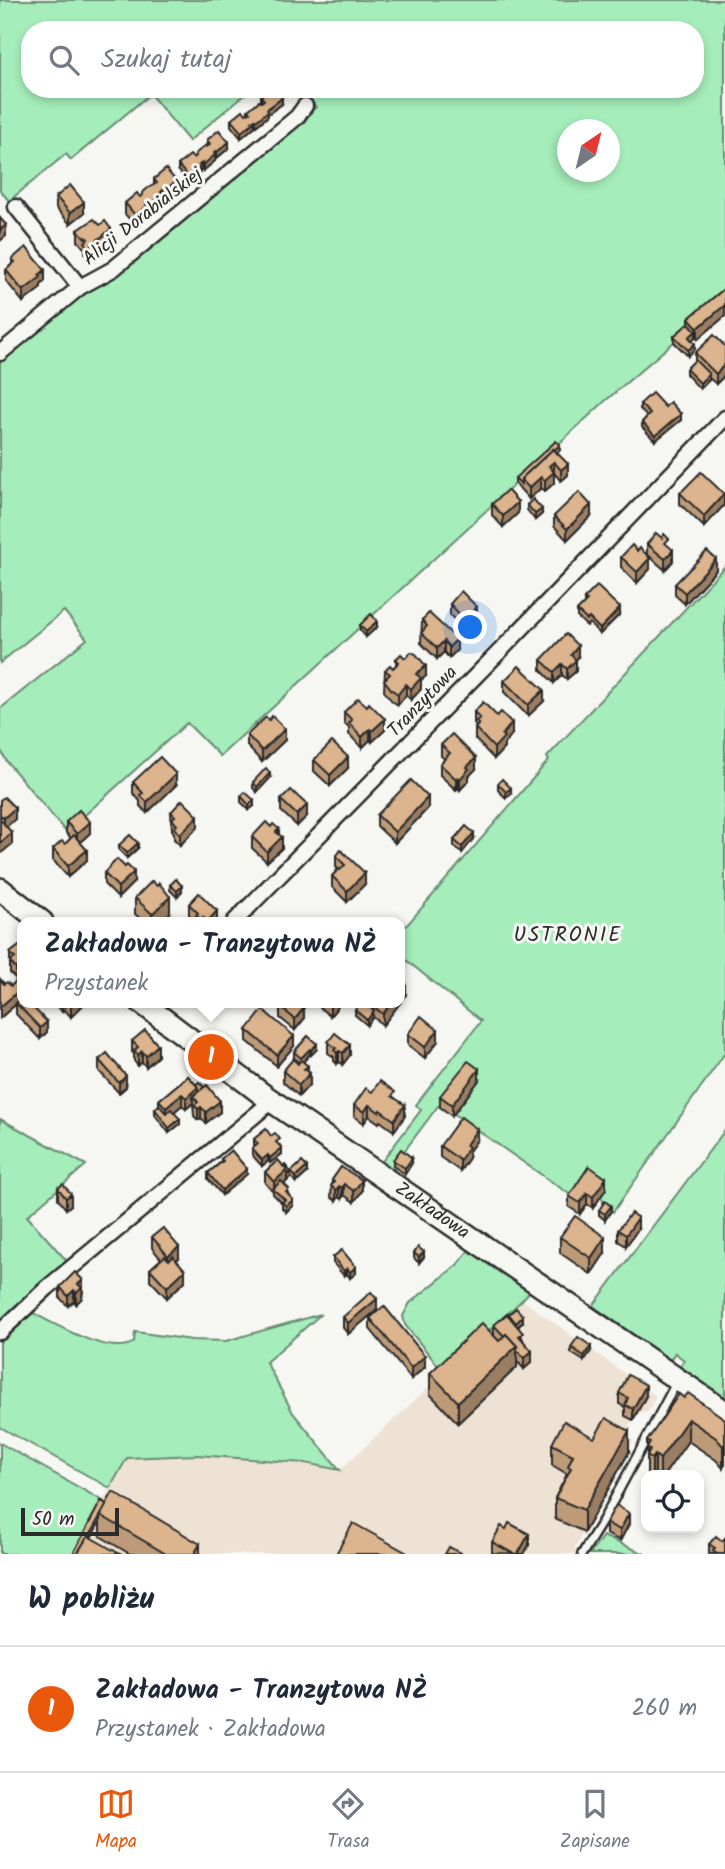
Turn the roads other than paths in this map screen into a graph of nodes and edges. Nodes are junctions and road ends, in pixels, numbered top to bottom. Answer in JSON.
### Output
{"nodes":[{"id":1,"x":305,"y":106,"type":"dead end"},
{"id":2,"x":16,"y":207,"type":"dead end"},
{"id":3,"x":80,"y":287,"type":"junction"},
{"id":4,"x":0,"y":353,"type":"edge"},
{"id":5,"x":725,"y":418,"type":"edge"},
{"id":6,"x":0,"y":889,"type":"edge"},
{"id":7,"x":36,"y":917,"type":"edge"},
{"id":8,"x":239,"y":917,"type":"edge"},
{"id":9,"x":153,"y":1008,"type":"edge"},
{"id":10,"x":272,"y":1101,"type":"junction"},
{"id":11,"x":0,"y":1332,"type":"edge"},
{"id":12,"x":678,"y":1380,"type":"junction"},
{"id":13,"x":725,"y":1412,"type":"edge"},
{"id":14,"x":582,"y":1554,"type":"edge"}],
"edges":[{"from":1,"to":3,"type":"street","name":"Alicji Dorabialskiej"},
{"from":2,"to":3,"type":"street"},
{"from":3,"to":4,"type":"street","name":"Alicji Dorabialskiej"},
{"from":5,"to":8,"type":"street","name":"Tranzytowa"},
{"from":6,"to":7,"type":"street"},
{"from":9,"to":10,"type":"street","name":"Zakładowa"},
{"from":10,"to":11,"type":"street"},
{"from":10,"to":12,"type":"street","name":"Zakładowa"},
{"from":12,"to":13,"type":"street","name":"Zakładowa"},
{"from":12,"to":14,"type":"lane"}]}
